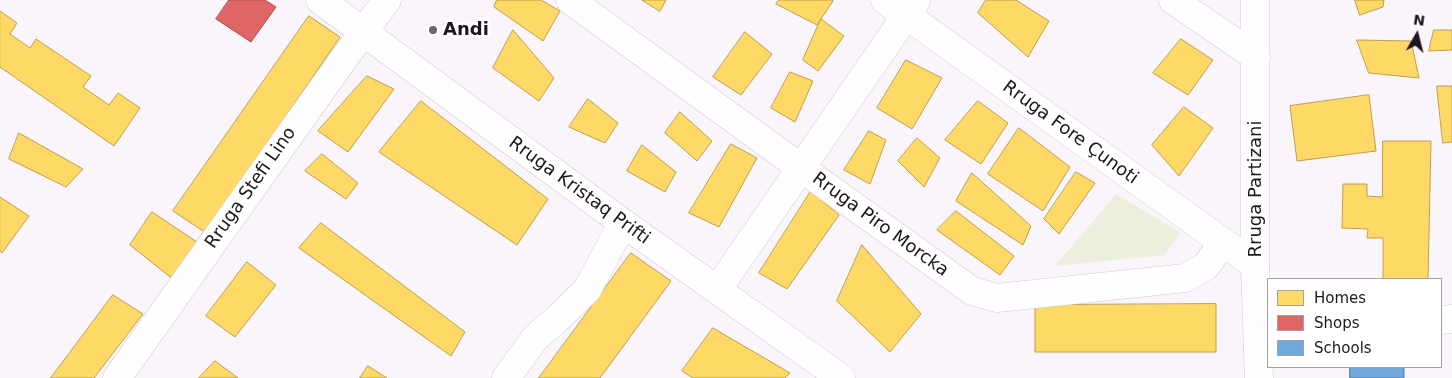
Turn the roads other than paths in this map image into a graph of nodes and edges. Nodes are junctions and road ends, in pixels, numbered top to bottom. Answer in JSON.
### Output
{"nodes":[{"id":1,"x":320,"y":0,"type":"edge"},
{"id":2,"x":387,"y":0,"type":"edge"},
{"id":3,"x":570,"y":0,"type":"edge"},
{"id":4,"x":1173,"y":0,"type":"edge"},
{"id":5,"x":1255,"y":0,"type":"edge"},
{"id":6,"x":903,"y":5,"type":"edge"},
{"id":7,"x":363,"y":32,"type":"junction"},
{"id":8,"x":1256,"y":57,"type":"junction"},
{"id":9,"x":801,"y":168,"type":"junction"},
{"id":10,"x":623,"y":223,"type":"junction"},
{"id":11,"x":1223,"y":242,"type":"junction"},
{"id":12,"x":1255,"y":265,"type":"junction"},
{"id":13,"x":717,"y":290,"type":"junction"},
{"id":14,"x":1263,"y":335,"type":"edge"},
{"id":15,"x":117,"y":378,"type":"edge"},
{"id":16,"x":506,"y":378,"type":"edge"},
{"id":17,"x":841,"y":378,"type":"edge"},
{"id":18,"x":1259,"y":378,"type":"edge"}],
"edges":[{"from":1,"to":7,"type":"street","name":"Rruga Kristaq Prifti"},
{"from":2,"to":7,"type":"street","name":"Rruga Stefi Lino"},
{"from":3,"to":9,"type":"street","name":"Rruga Piro Morcka"},
{"from":4,"to":8,"type":"street"},
{"from":5,"to":8,"type":"street","name":"Rruga Partizani"},
{"from":6,"to":9,"type":"street"},
{"from":6,"to":11,"type":"street","name":"Rruga Fore Çunoti"},
{"from":7,"to":10,"type":"street","name":"Rruga Kristaq Prifti"},
{"from":7,"to":15,"type":"street","name":"Rruga Stefi Lino"},
{"from":8,"to":12,"type":"street","name":"Rruga Partizani"},
{"from":9,"to":11,"type":"street","name":"Rruga Piro Morcka"},
{"from":9,"to":13,"type":"street"},
{"from":10,"to":13,"type":"street","name":"Rruga Kristaq Prifti"},
{"from":10,"to":16,"type":"street"},
{"from":11,"to":12,"type":"street","name":"Rruga Fore Çunoti"},
{"from":12,"to":14,"type":"street","name":"Rruga Partizani"},
{"from":13,"to":17,"type":"street","name":"Rruga Kristaq Prifti"},
{"from":14,"to":18,"type":"street","name":"Rruga Partizani"}]}
